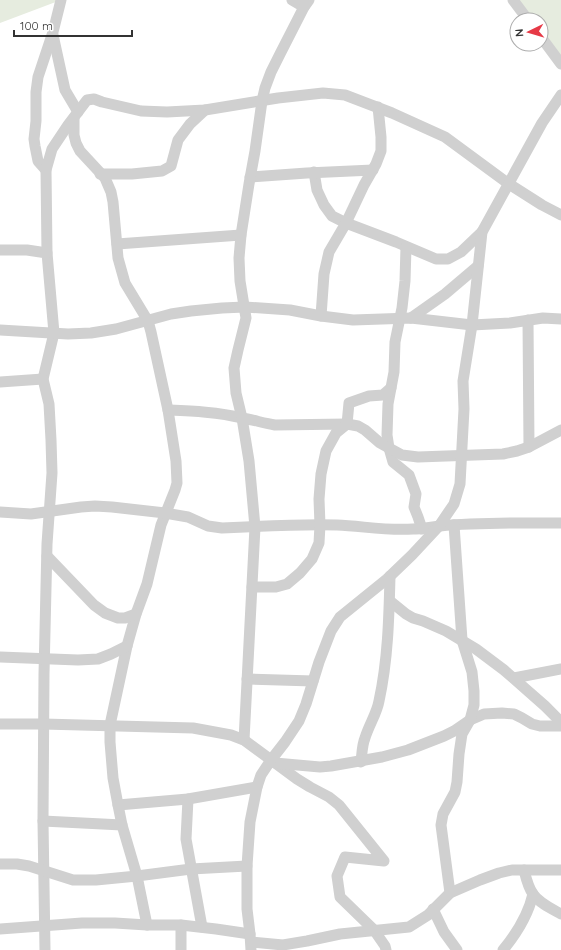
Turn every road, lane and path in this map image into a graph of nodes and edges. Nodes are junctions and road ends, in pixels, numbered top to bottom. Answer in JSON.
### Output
{"nodes":[{"id":1,"x":61,"y":0,"type":"edge"},
{"id":2,"x":292,"y":0,"type":"edge"},
{"id":3,"x":513,"y":0,"type":"edge"},
{"id":4,"x":306,"y":4,"type":"edge"},
{"id":5,"x":522,"y":12,"type":"edge"},
{"id":6,"x":53,"y":32,"type":"junction"},
{"id":7,"x":549,"y":48,"type":"edge"},
{"id":8,"x":561,"y":64,"type":"edge"},
{"id":9,"x":561,"y":95,"type":"edge"},
{"id":10,"x":262,"y":101,"type":"junction"},
{"id":11,"x":378,"y":108,"type":"junction"},
{"id":12,"x":205,"y":110,"type":"junction"},
{"id":13,"x":76,"y":115,"type":"junction"},
{"id":14,"x":46,"y":170,"type":"junction"},
{"id":15,"x":373,"y":170,"type":"junction"},
{"id":16,"x":314,"y":172,"type":"junction"},
{"id":17,"x":100,"y":174,"type":"junction"},
{"id":18,"x":250,"y":177,"type":"junction"},
{"id":19,"x":509,"y":184,"type":"junction"},
{"id":20,"x":561,"y":215,"type":"edge"},
{"id":21,"x":346,"y":223,"type":"junction"},
{"id":22,"x":482,"y":232,"type":"junction"},
{"id":23,"x":241,"y":235,"type":"junction"},
{"id":24,"x":117,"y":244,"type":"junction"},
{"id":25,"x":406,"y":247,"type":"junction"},
{"id":26,"x":0,"y":250,"type":"edge"},
{"id":27,"x":47,"y":253,"type":"junction"},
{"id":28,"x":478,"y":266,"type":"junction"},
{"id":29,"x":245,"y":307,"type":"junction"},
{"id":30,"x":320,"y":316,"type":"junction"},
{"id":31,"x":399,"y":318,"type":"junction"},
{"id":32,"x":411,"y":318,"type":"junction"},
{"id":33,"x":561,"y":319,"type":"edge"},
{"id":34,"x":528,"y":320,"type":"junction"},
{"id":35,"x":148,"y":321,"type":"junction"},
{"id":36,"x":472,"y":325,"type":"junction"},
{"id":37,"x":0,"y":330,"type":"edge"},
{"id":38,"x":54,"y":333,"type":"junction"},
{"id":39,"x":43,"y":379,"type":"junction"},
{"id":40,"x":0,"y":382,"type":"edge"},
{"id":41,"x":392,"y":388,"type":"junction"},
{"id":42,"x":168,"y":410,"type":"junction"},
{"id":43,"x":242,"y":418,"type":"junction"},
{"id":44,"x":347,"y":424,"type":"junction"},
{"id":45,"x":561,"y":430,"type":"edge"},
{"id":46,"x":529,"y":447,"type":"junction"},
{"id":47,"x":389,"y":448,"type":"junction"},
{"id":48,"x":461,"y":455,"type":"junction"},
{"id":49,"x":49,"y":511,"type":"junction"},
{"id":50,"x":0,"y":512,"type":"edge"},
{"id":51,"x":165,"y":513,"type":"junction"},
{"id":52,"x":561,"y":522,"type":"edge"},
{"id":53,"x":320,"y":525,"type":"junction"},
{"id":54,"x":454,"y":525,"type":"junction"},
{"id":55,"x":439,"y":526,"type":"junction"},
{"id":56,"x":255,"y":527,"type":"junction"},
{"id":57,"x":422,"y":529,"type":"junction"},
{"id":58,"x":47,"y":556,"type":"junction"},
{"id":59,"x":390,"y":576,"type":"junction"},
{"id":60,"x":252,"y":587,"type":"junction"},
{"id":61,"x":390,"y":601,"type":"junction"},
{"id":62,"x":136,"y":614,"type":"junction"},
{"id":63,"x":462,"y":640,"type":"junction"},
{"id":64,"x":127,"y":646,"type":"junction"},
{"id":65,"x":0,"y":657,"type":"edge"},
{"id":66,"x":44,"y":658,"type":"junction"},
{"id":67,"x":561,"y":669,"type":"edge"},
{"id":68,"x":247,"y":678,"type":"junction"},
{"id":69,"x":514,"y":678,"type":"junction"},
{"id":70,"x":314,"y":681,"type":"junction"},
{"id":71,"x":470,"y":720,"type":"junction"},
{"id":72,"x":561,"y":722,"type":"edge"},
{"id":73,"x":0,"y":724,"type":"edge"},
{"id":74,"x":44,"y":724,"type":"junction"},
{"id":75,"x":110,"y":725,"type":"junction"},
{"id":76,"x":561,"y":726,"type":"edge"},
{"id":77,"x":244,"y":740,"type":"junction"},
{"id":78,"x":255,"y":747,"type":"junction"},
{"id":79,"x":273,"y":761,"type":"junction"},
{"id":80,"x":361,"y":762,"type":"junction"},
{"id":81,"x":261,"y":775,"type":"junction"},
{"id":82,"x":257,"y":787,"type":"junction"},
{"id":83,"x":188,"y":799,"type":"junction"},
{"id":84,"x":118,"y":805,"type":"junction"},
{"id":85,"x":44,"y":821,"type":"junction"},
{"id":86,"x":122,"y":825,"type":"junction"},
{"id":87,"x":0,"y":864,"type":"edge"},
{"id":88,"x":247,"y":866,"type":"junction"},
{"id":89,"x":191,"y":869,"type":"junction"},
{"id":90,"x":44,"y":870,"type":"junction"},
{"id":91,"x":524,"y":870,"type":"junction"},
{"id":92,"x":561,"y":870,"type":"edge"},
{"id":93,"x":137,"y":876,"type":"junction"},
{"id":94,"x":450,"y":893,"type":"junction"},
{"id":95,"x":533,"y":894,"type":"junction"},
{"id":96,"x":433,"y":909,"type":"junction"},
{"id":97,"x":561,"y":914,"type":"edge"},
{"id":98,"x":181,"y":924,"type":"junction"},
{"id":99,"x":147,"y":925,"type":"junction"},
{"id":100,"x":44,"y":926,"type":"junction"},
{"id":101,"x":202,"y":927,"type":"junction"},
{"id":102,"x":0,"y":929,"type":"edge"},
{"id":103,"x":374,"y":930,"type":"junction"},
{"id":104,"x":251,"y":942,"type":"edge"},
{"id":105,"x":45,"y":950,"type":"edge"},
{"id":106,"x":181,"y":950,"type":"edge"},
{"id":107,"x":386,"y":950,"type":"edge"},
{"id":108,"x":457,"y":950,"type":"edge"},
{"id":109,"x":503,"y":950,"type":"edge"}],
"edges":[{"from":1,"to":6,"type":"street"},
{"from":2,"to":4,"type":"street"},
{"from":3,"to":5,"type":"street"},
{"from":4,"to":10,"type":"street"},
{"from":6,"to":13,"type":"street"},
{"from":6,"to":14,"type":"street"},
{"from":7,"to":8,"type":"street"},
{"from":9,"to":19,"type":"street"},
{"from":10,"to":11,"type":"street"},
{"from":10,"to":12,"type":"street"},
{"from":10,"to":18,"type":"street"},
{"from":11,"to":15,"type":"street"},
{"from":11,"to":19,"type":"street"},
{"from":12,"to":13,"type":"street"},
{"from":12,"to":17,"type":"street"},
{"from":13,"to":14,"type":"street"},
{"from":13,"to":17,"type":"street"},
{"from":14,"to":27,"type":"street"},
{"from":15,"to":16,"type":"street"},
{"from":15,"to":21,"type":"street"},
{"from":16,"to":18,"type":"street"},
{"from":16,"to":21,"type":"street"},
{"from":17,"to":24,"type":"street"},
{"from":18,"to":23,"type":"street"},
{"from":19,"to":20,"type":"street"},
{"from":19,"to":22,"type":"street"},
{"from":21,"to":25,"type":"street"},
{"from":21,"to":30,"type":"street"},
{"from":22,"to":25,"type":"street"},
{"from":22,"to":28,"type":"street"},
{"from":23,"to":24,"type":"street"},
{"from":23,"to":29,"type":"street"},
{"from":24,"to":35,"type":"street"},
{"from":25,"to":31,"type":"street"},
{"from":26,"to":27,"type":"street"},
{"from":27,"to":38,"type":"street"},
{"from":28,"to":32,"type":"street"},
{"from":28,"to":36,"type":"street"},
{"from":29,"to":30,"type":"street"},
{"from":29,"to":35,"type":"street"},
{"from":29,"to":43,"type":"street"},
{"from":30,"to":31,"type":"street"},
{"from":31,"to":32,"type":"street"},
{"from":31,"to":41,"type":"street"},
{"from":32,"to":36,"type":"street"},
{"from":33,"to":34,"type":"street"},
{"from":34,"to":36,"type":"street"},
{"from":34,"to":46,"type":"street"},
{"from":35,"to":38,"type":"street"},
{"from":35,"to":42,"type":"street"},
{"from":36,"to":48,"type":"street"},
{"from":37,"to":38,"type":"street"},
{"from":38,"to":39,"type":"street"},
{"from":39,"to":40,"type":"street"},
{"from":39,"to":49,"type":"street"},
{"from":41,"to":44,"type":"street"},
{"from":41,"to":47,"type":"street"},
{"from":42,"to":43,"type":"street"},
{"from":42,"to":51,"type":"street"},
{"from":43,"to":44,"type":"street"},
{"from":43,"to":56,"type":"street"},
{"from":44,"to":47,"type":"street"},
{"from":44,"to":53,"type":"street"},
{"from":45,"to":46,"type":"street"},
{"from":46,"to":48,"type":"street"},
{"from":47,"to":48,"type":"street"},
{"from":47,"to":57,"type":"street"},
{"from":48,"to":55,"type":"street"},
{"from":49,"to":50,"type":"street"},
{"from":49,"to":51,"type":"street"},
{"from":49,"to":58,"type":"street"},
{"from":51,"to":56,"type":"street"},
{"from":51,"to":62,"type":"street"},
{"from":52,"to":54,"type":"street"},
{"from":53,"to":56,"type":"street"},
{"from":53,"to":57,"type":"street"},
{"from":53,"to":60,"type":"street"},
{"from":54,"to":55,"type":"street"},
{"from":54,"to":63,"type":"street"},
{"from":55,"to":57,"type":"street"},
{"from":55,"to":59,"type":"street"},
{"from":56,"to":60,"type":"street"},
{"from":58,"to":62,"type":"street"},
{"from":58,"to":66,"type":"street"},
{"from":59,"to":61,"type":"street"},
{"from":59,"to":70,"type":"street"},
{"from":60,"to":68,"type":"street"},
{"from":61,"to":63,"type":"street"},
{"from":61,"to":80,"type":"street"},
{"from":62,"to":64,"type":"street"},
{"from":63,"to":69,"type":"street"},
{"from":63,"to":71,"type":"street"},
{"from":64,"to":66,"type":"street"},
{"from":64,"to":75,"type":"street"},
{"from":65,"to":66,"type":"street"},
{"from":66,"to":74,"type":"street"},
{"from":67,"to":69,"type":"street"},
{"from":68,"to":70,"type":"street"},
{"from":68,"to":77,"type":"street"},
{"from":69,"to":72,"type":"street"},
{"from":70,"to":79,"type":"street"},
{"from":71,"to":76,"type":"street"},
{"from":71,"to":80,"type":"street"},
{"from":71,"to":94,"type":"street"},
{"from":73,"to":74,"type":"street"},
{"from":74,"to":75,"type":"street"},
{"from":74,"to":85,"type":"street"},
{"from":75,"to":77,"type":"street"},
{"from":75,"to":84,"type":"street"},
{"from":77,"to":78,"type":"street"},
{"from":78,"to":79,"type":"street"},
{"from":78,"to":81,"type":"street"},
{"from":79,"to":80,"type":"street"},
{"from":79,"to":81,"type":"street"},
{"from":79,"to":103,"type":"street"},
{"from":81,"to":82,"type":"street"},
{"from":82,"to":83,"type":"street"},
{"from":82,"to":88,"type":"street"},
{"from":83,"to":84,"type":"street"},
{"from":83,"to":89,"type":"street"},
{"from":84,"to":86,"type":"street"},
{"from":85,"to":86,"type":"street"},
{"from":85,"to":90,"type":"street"},
{"from":86,"to":93,"type":"street"},
{"from":87,"to":90,"type":"street"},
{"from":88,"to":89,"type":"street"},
{"from":88,"to":104,"type":"street"},
{"from":89,"to":93,"type":"street"},
{"from":89,"to":101,"type":"street"},
{"from":90,"to":93,"type":"street"},
{"from":90,"to":100,"type":"street"},
{"from":91,"to":92,"type":"street"},
{"from":91,"to":94,"type":"street"},
{"from":91,"to":95,"type":"street"},
{"from":93,"to":99,"type":"street"},
{"from":94,"to":96,"type":"street"},
{"from":95,"to":97,"type":"street"},
{"from":95,"to":109,"type":"street"},
{"from":96,"to":103,"type":"street"},
{"from":96,"to":108,"type":"street"},
{"from":98,"to":99,"type":"street"},
{"from":98,"to":101,"type":"street"},
{"from":98,"to":106,"type":"street"},
{"from":99,"to":100,"type":"street"},
{"from":100,"to":102,"type":"street"},
{"from":100,"to":105,"type":"street"},
{"from":101,"to":104,"type":"street"},
{"from":103,"to":104,"type":"street"},
{"from":103,"to":107,"type":"street"}]}
